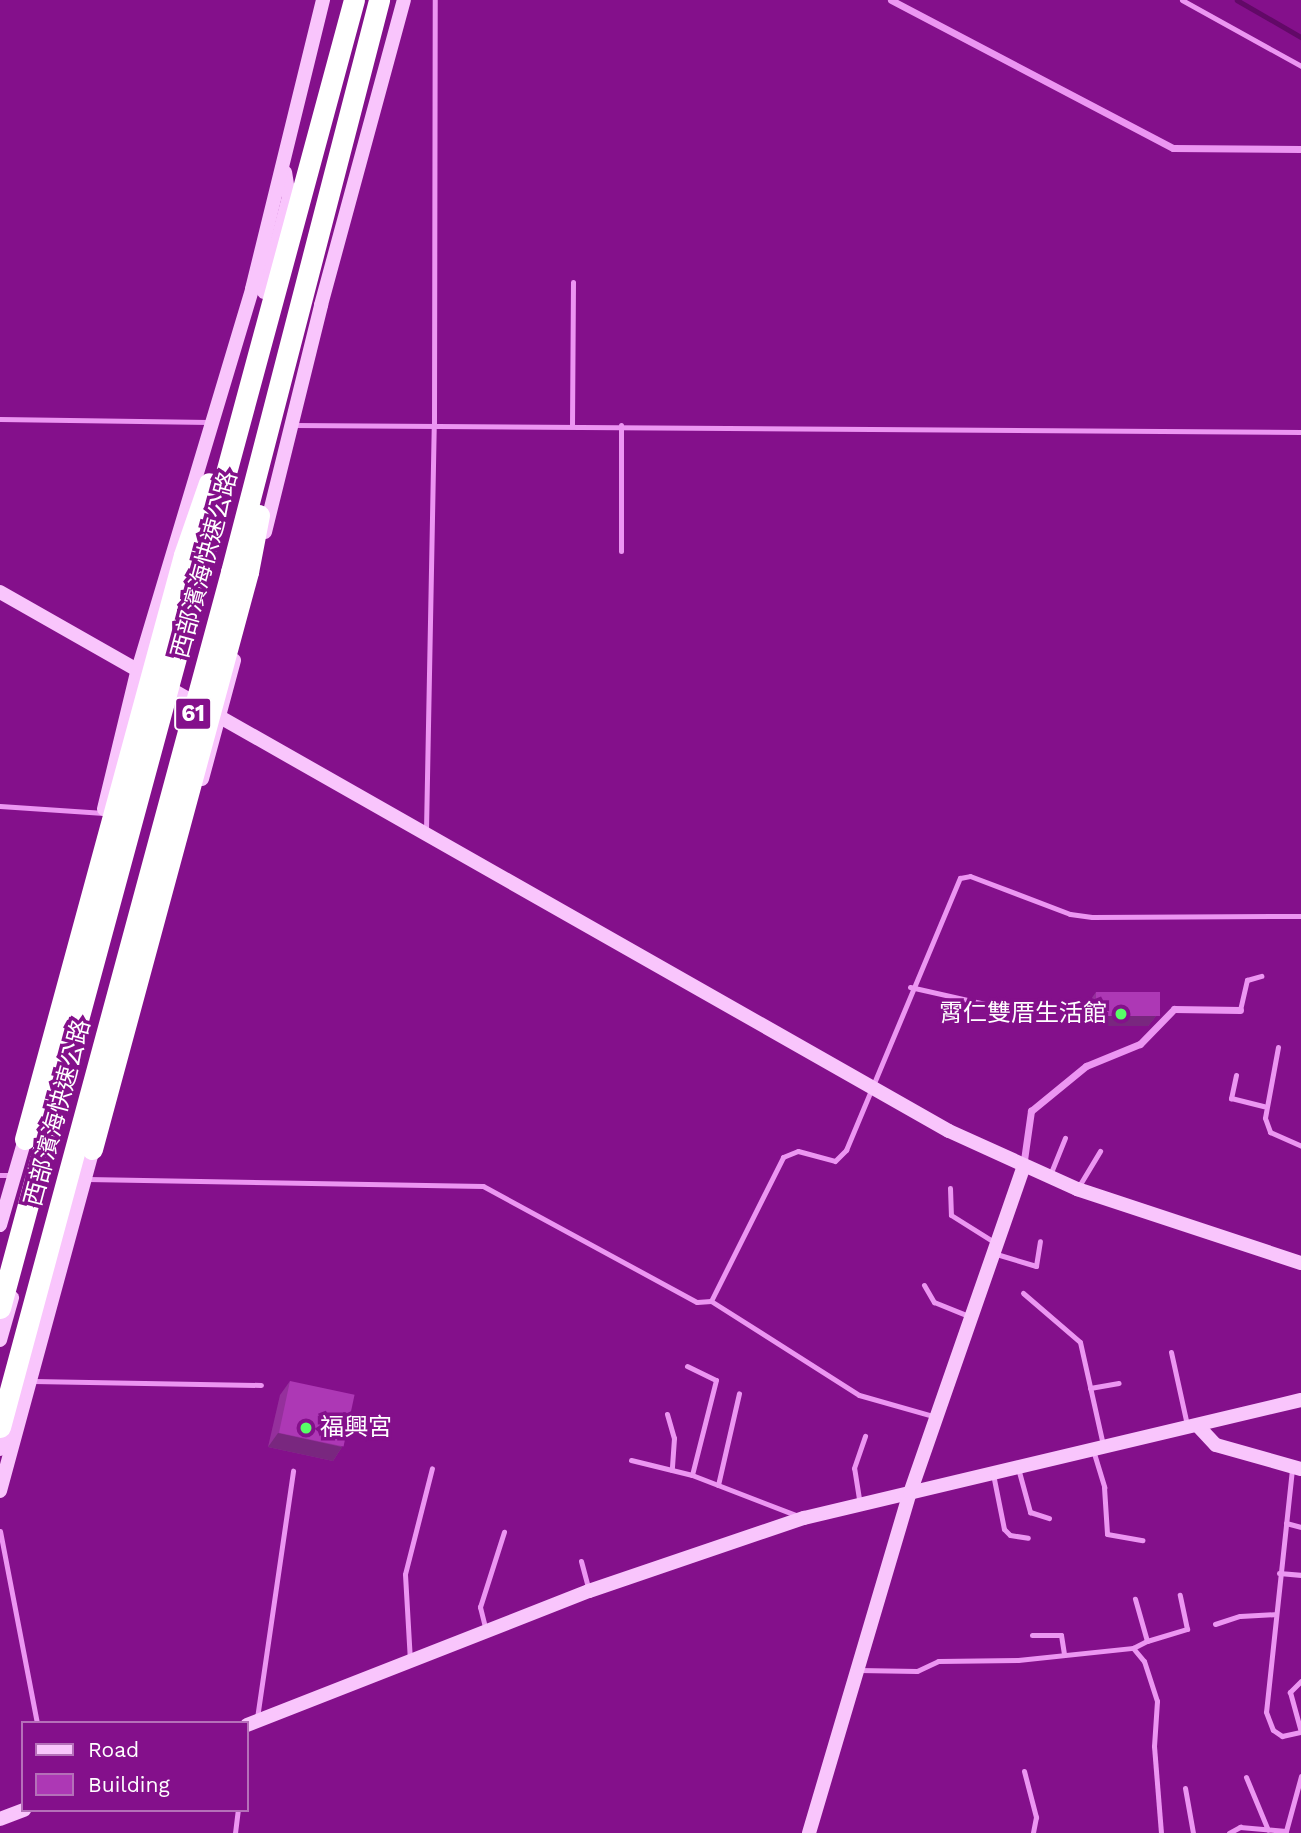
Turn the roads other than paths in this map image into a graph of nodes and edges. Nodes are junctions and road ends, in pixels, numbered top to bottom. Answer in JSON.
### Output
{"nodes":[{"id":1,"x":323,"y":0,"type":"edge"},
{"id":2,"x":354,"y":0,"type":"edge"},
{"id":3,"x":379,"y":0,"type":"edge"},
{"id":4,"x":404,"y":0,"type":"edge"},
{"id":5,"x":435,"y":0,"type":"edge"},
{"id":6,"x":891,"y":0,"type":"edge"},
{"id":7,"x":1182,"y":0,"type":"edge"},
{"id":8,"x":1301,"y":66,"type":"edge"},
{"id":9,"x":1301,"y":149,"type":"edge"},
{"id":10,"x":362,"y":158,"type":"junction"},
{"id":11,"x":284,"y":165,"type":"junction"},
{"id":12,"x":573,"y":282,"type":"dead end"},
{"id":13,"x":268,"y":309,"type":"junction"},
{"id":14,"x":299,"y":310,"type":"junction"},
{"id":15,"x":0,"y":419,"type":"edge"},
{"id":16,"x":212,"y":422,"type":"junction"},
{"id":17,"x":434,"y":424,"type":"junction"},
{"id":18,"x":290,"y":425,"type":"junction"},
{"id":19,"x":572,"y":425,"type":"junction"},
{"id":20,"x":621,"y":425,"type":"junction"},
{"id":21,"x":1301,"y":432,"type":"edge"},
{"id":22,"x":621,"y":551,"type":"dead end"},
{"id":23,"x":0,"y":592,"type":"edge"},
{"id":24,"x":137,"y":673,"type":"junction"},
{"id":25,"x":160,"y":686,"type":"junction"},
{"id":26,"x":204,"y":710,"type":"junction"},
{"id":27,"x":221,"y":716,"type":"junction"},
{"id":28,"x":0,"y":806,"type":"edge"},
{"id":29,"x":104,"y":813,"type":"junction"},
{"id":30,"x":425,"y":833,"type":"junction"},
{"id":31,"x":1301,"y":916,"type":"edge"},
{"id":32,"x":1261,"y":976,"type":"dead end"},
{"id":33,"x":910,"y":987,"type":"junction"},
{"id":34,"x":1240,"y":1010,"type":"joint"},
{"id":35,"x":1026,"y":1013,"type":"dead end"},
{"id":36,"x":1279,"y":1047,"type":"dead end"},
{"id":37,"x":1236,"y":1075,"type":"dead end"},
{"id":38,"x":874,"y":1089,"type":"junction"},
{"id":39,"x":1264,"y":1106,"type":"junction"},
{"id":40,"x":1065,"y":1138,"type":"dead end"},
{"id":41,"x":25,"y":1139,"type":"junction"},
{"id":42,"x":1301,"y":1146,"type":"edge"},
{"id":43,"x":92,"y":1149,"type":"junction"},
{"id":44,"x":1100,"y":1151,"type":"dead end"},
{"id":45,"x":1023,"y":1168,"type":"junction"},
{"id":46,"x":7,"y":1175,"type":"edge"},
{"id":47,"x":1048,"y":1178,"type":"junction"},
{"id":48,"x":84,"y":1180,"type":"junction"},
{"id":49,"x":950,"y":1188,"type":"dead end"},
{"id":50,"x":1077,"y":1189,"type":"junction"},
{"id":51,"x":0,"y":1226,"type":"edge"},
{"id":52,"x":1040,"y":1241,"type":"dead end"},
{"id":53,"x":995,"y":1249,"type":"junction"},
{"id":54,"x":1301,"y":1263,"type":"edge"},
{"id":55,"x":923,"y":1285,"type":"dead end"},
{"id":56,"x":1023,"y":1293,"type":"dead end"},
{"id":57,"x":710,"y":1301,"type":"junction"},
{"id":58,"x":0,"y":1308,"type":"edge"},
{"id":59,"x":971,"y":1317,"type":"junction"},
{"id":60,"x":0,"y":1340,"type":"edge"},
{"id":61,"x":1171,"y":1352,"type":"dead end"},
{"id":62,"x":687,"y":1366,"type":"dead end"},
{"id":63,"x":30,"y":1381,"type":"junction"},
{"id":64,"x":1119,"y":1383,"type":"dead end"},
{"id":65,"x":261,"y":1385,"type":"dead end"},
{"id":66,"x":1090,"y":1388,"type":"junction"},
{"id":67,"x":739,"y":1393,"type":"dead end"},
{"id":68,"x":1301,"y":1400,"type":"edge"},
{"id":69,"x":667,"y":1414,"type":"dead end"},
{"id":70,"x":936,"y":1418,"type":"junction"},
{"id":71,"x":0,"y":1427,"type":"edge"},
{"id":72,"x":1193,"y":1427,"type":"junction"},
{"id":73,"x":865,"y":1436,"type":"dead end"},
{"id":74,"x":0,"y":1449,"type":"edge"},
{"id":75,"x":1098,"y":1449,"type":"junction"},
{"id":76,"x":631,"y":1460,"type":"dead end"},
{"id":77,"x":1297,"y":1467,"type":"edge"},
{"id":78,"x":432,"y":1468,"type":"dead end"},
{"id":79,"x":1018,"y":1468,"type":"junction"},
{"id":80,"x":672,"y":1470,"type":"junction"},
{"id":81,"x":293,"y":1471,"type":"dead end"},
{"id":82,"x":993,"y":1474,"type":"junction"},
{"id":83,"x":692,"y":1475,"type":"junction"},
{"id":84,"x":718,"y":1485,"type":"junction"},
{"id":85,"x":0,"y":1491,"type":"edge"},
{"id":86,"x":910,"y":1493,"type":"junction"},
{"id":87,"x":860,"y":1505,"type":"junction"},
{"id":88,"x":804,"y":1518,"type":"junction"},
{"id":89,"x":1049,"y":1518,"type":"dead end"},
{"id":90,"x":1286,"y":1523,"type":"junction"},
{"id":91,"x":1301,"y":1527,"type":"edge"},
{"id":92,"x":0,"y":1531,"type":"edge"},
{"id":93,"x":504,"y":1532,"type":"dead end"},
{"id":94,"x":1028,"y":1538,"type":"dead end"},
{"id":95,"x":1142,"y":1540,"type":"dead end"},
{"id":96,"x":581,"y":1562,"type":"dead end"},
{"id":97,"x":1279,"y":1573,"type":"junction"},
{"id":98,"x":1301,"y":1575,"type":"edge"},
{"id":99,"x":589,"y":1591,"type":"junction"},
{"id":100,"x":1180,"y":1595,"type":"dead end"},
{"id":101,"x":1135,"y":1599,"type":"dead end"},
{"id":102,"x":1275,"y":1614,"type":"junction"},
{"id":103,"x":1215,"y":1625,"type":"dead end"},
{"id":104,"x":486,"y":1631,"type":"junction"},
{"id":105,"x":1032,"y":1635,"type":"dead end"},
{"id":106,"x":1147,"y":1641,"type":"junction"},
{"id":107,"x":1133,"y":1648,"type":"junction"},
{"id":108,"x":1064,"y":1655,"type":"junction"},
{"id":109,"x":410,"y":1661,"type":"junction"},
{"id":110,"x":859,"y":1670,"type":"junction"},
{"id":111,"x":1301,"y":1681,"type":"edge"},
{"id":112,"x":37,"y":1721,"type":"edge"},
{"id":113,"x":252,"y":1723,"type":"edge"},
{"id":114,"x":1301,"y":1732,"type":"edge"},
{"id":115,"x":1024,"y":1771,"type":"dead end"},
{"id":116,"x":1301,"y":1776,"type":"edge"},
{"id":117,"x":1246,"y":1777,"type":"dead end"},
{"id":118,"x":1185,"y":1788,"type":"dead end"},
{"id":119,"x":21,"y":1811,"type":"edge"},
{"id":120,"x":238,"y":1812,"type":"edge"},
{"id":121,"x":0,"y":1819,"type":"edge"},
{"id":122,"x":1268,"y":1830,"type":"junction"},
{"id":123,"x":235,"y":1833,"type":"edge"},
{"id":124,"x":809,"y":1833,"type":"edge"},
{"id":125,"x":1033,"y":1833,"type":"edge"},
{"id":126,"x":1161,"y":1833,"type":"edge"},
{"id":127,"x":1193,"y":1833,"type":"edge"},
{"id":128,"x":1228,"y":1833,"type":"edge"}],
"edges":[{"from":1,"to":11,"type":"main road"},
{"from":2,"to":13,"type":"highway","name":"西部濱海快速公路","number":"61","bridge":true},
{"from":3,"to":14,"type":"highway","name":"西部濱海快速公路","number":"61","bridge":true},
{"from":4,"to":10,"type":"main road"},
{"from":5,"to":17,"type":"lane"},
{"from":6,"to":9,"type":"street"},
{"from":7,"to":8,"type":"lane"},
{"from":10,"to":18,"type":"main road"},
{"from":10,"to":26,"type":"main road"},
{"from":11,"to":16,"type":"main road"},
{"from":11,"to":25,"type":"main road"},
{"from":12,"to":19,"type":"lane"},
{"from":13,"to":41,"type":"highway","bridge":true},
{"from":13,"to":58,"type":"highway","name":"西部濱海快速公路","number":"61","bridge":true},
{"from":14,"to":43,"type":"highway","bridge":true},
{"from":14,"to":71,"type":"highway","name":"西部濱海快速公路","number":"61","bridge":true},
{"from":15,"to":16,"type":"lane"},
{"from":16,"to":24,"type":"main road"},
{"from":17,"to":18,"type":"lane"},
{"from":17,"to":19,"type":"lane"},
{"from":17,"to":30,"type":"lane"},
{"from":18,"to":27,"type":"main road"},
{"from":19,"to":20,"type":"lane"},
{"from":20,"to":21,"type":"lane"},
{"from":20,"to":22,"type":"lane"},
{"from":23,"to":24,"type":"main road"},
{"from":24,"to":25,"type":"main road"},
{"from":24,"to":29,"type":"main road"},
{"from":25,"to":26,"type":"main road"},
{"from":25,"to":60,"type":"main road"},
{"from":26,"to":27,"type":"main road"},
{"from":26,"to":74,"type":"main road"},
{"from":27,"to":30,"type":"main road"},
{"from":27,"to":43,"type":"main road"},
{"from":28,"to":29,"type":"lane"},
{"from":29,"to":41,"type":"main road"},
{"from":30,"to":38,"type":"main road"},
{"from":31,"to":33,"type":"lane"},
{"from":32,"to":34,"type":"lane"},
{"from":33,"to":35,"type":"lane"},
{"from":33,"to":38,"type":"lane"},
{"from":34,"to":45,"type":"street"},
{"from":36,"to":39,"type":"lane"},
{"from":37,"to":39,"type":"lane"},
{"from":38,"to":45,"type":"main road"},
{"from":38,"to":57,"type":"lane"},
{"from":39,"to":42,"type":"lane"},
{"from":40,"to":47,"type":"lane"},
{"from":41,"to":46,"type":"main road"},
{"from":43,"to":48,"type":"main road"},
{"from":44,"to":50,"type":"lane"},
{"from":45,"to":47,"type":"main road"},
{"from":45,"to":53,"type":"main road"},
{"from":46,"to":51,"type":"main road"},
{"from":47,"to":50,"type":"main road"},
{"from":48,"to":57,"type":"lane"},
{"from":48,"to":63,"type":"main road"},
{"from":49,"to":53,"type":"lane"},
{"from":50,"to":54,"type":"main road"},
{"from":52,"to":53,"type":"lane"},
{"from":53,"to":59,"type":"main road"},
{"from":55,"to":59,"type":"lane"},
{"from":56,"to":66,"type":"lane"},
{"from":57,"to":70,"type":"lane"},
{"from":59,"to":70,"type":"main road"},
{"from":61,"to":72,"type":"lane"},
{"from":62,"to":83,"type":"lane"},
{"from":63,"to":65,"type":"lane"},
{"from":63,"to":85,"type":"main road"},
{"from":64,"to":66,"type":"lane"},
{"from":66,"to":75,"type":"lane"},
{"from":67,"to":84,"type":"lane"},
{"from":68,"to":72,"type":"main road"},
{"from":69,"to":80,"type":"lane"},
{"from":70,"to":86,"type":"main road"},
{"from":72,"to":75,"type":"main road"},
{"from":72,"to":77,"type":"main road"},
{"from":73,"to":87,"type":"lane"},
{"from":75,"to":79,"type":"main road"},
{"from":75,"to":95,"type":"lane"},
{"from":76,"to":80,"type":"lane"},
{"from":77,"to":90,"type":"lane"},
{"from":78,"to":109,"type":"lane"},
{"from":79,"to":82,"type":"main road"},
{"from":79,"to":89,"type":"lane"},
{"from":80,"to":83,"type":"lane"},
{"from":81,"to":113,"type":"lane"},
{"from":82,"to":86,"type":"main road"},
{"from":82,"to":94,"type":"lane"},
{"from":83,"to":84,"type":"lane"},
{"from":84,"to":88,"type":"lane"},
{"from":86,"to":87,"type":"main road"},
{"from":86,"to":110,"type":"main road"},
{"from":87,"to":88,"type":"main road"},
{"from":88,"to":99,"type":"main road"},
{"from":90,"to":91,"type":"lane"},
{"from":90,"to":97,"type":"lane"},
{"from":92,"to":112,"type":"lane"},
{"from":93,"to":104,"type":"lane"},
{"from":96,"to":99,"type":"lane"},
{"from":97,"to":98,"type":"lane"},
{"from":97,"to":102,"type":"lane"},
{"from":99,"to":104,"type":"main road"},
{"from":100,"to":106,"type":"lane"},
{"from":101,"to":106,"type":"lane"},
{"from":102,"to":103,"type":"lane"},
{"from":102,"to":114,"type":"lane"},
{"from":104,"to":109,"type":"main road"},
{"from":105,"to":108,"type":"lane"},
{"from":106,"to":107,"type":"lane"},
{"from":107,"to":108,"type":"lane"},
{"from":107,"to":126,"type":"lane"},
{"from":108,"to":110,"type":"lane"},
{"from":109,"to":113,"type":"main road"},
{"from":110,"to":124,"type":"main road"},
{"from":111,"to":114,"type":"lane"},
{"from":115,"to":125,"type":"lane"},
{"from":116,"to":122,"type":"lane"},
{"from":117,"to":122,"type":"lane"},
{"from":118,"to":127,"type":"lane"},
{"from":119,"to":121,"type":"main road"},
{"from":120,"to":123,"type":"lane"},
{"from":122,"to":128,"type":"lane"}]}
